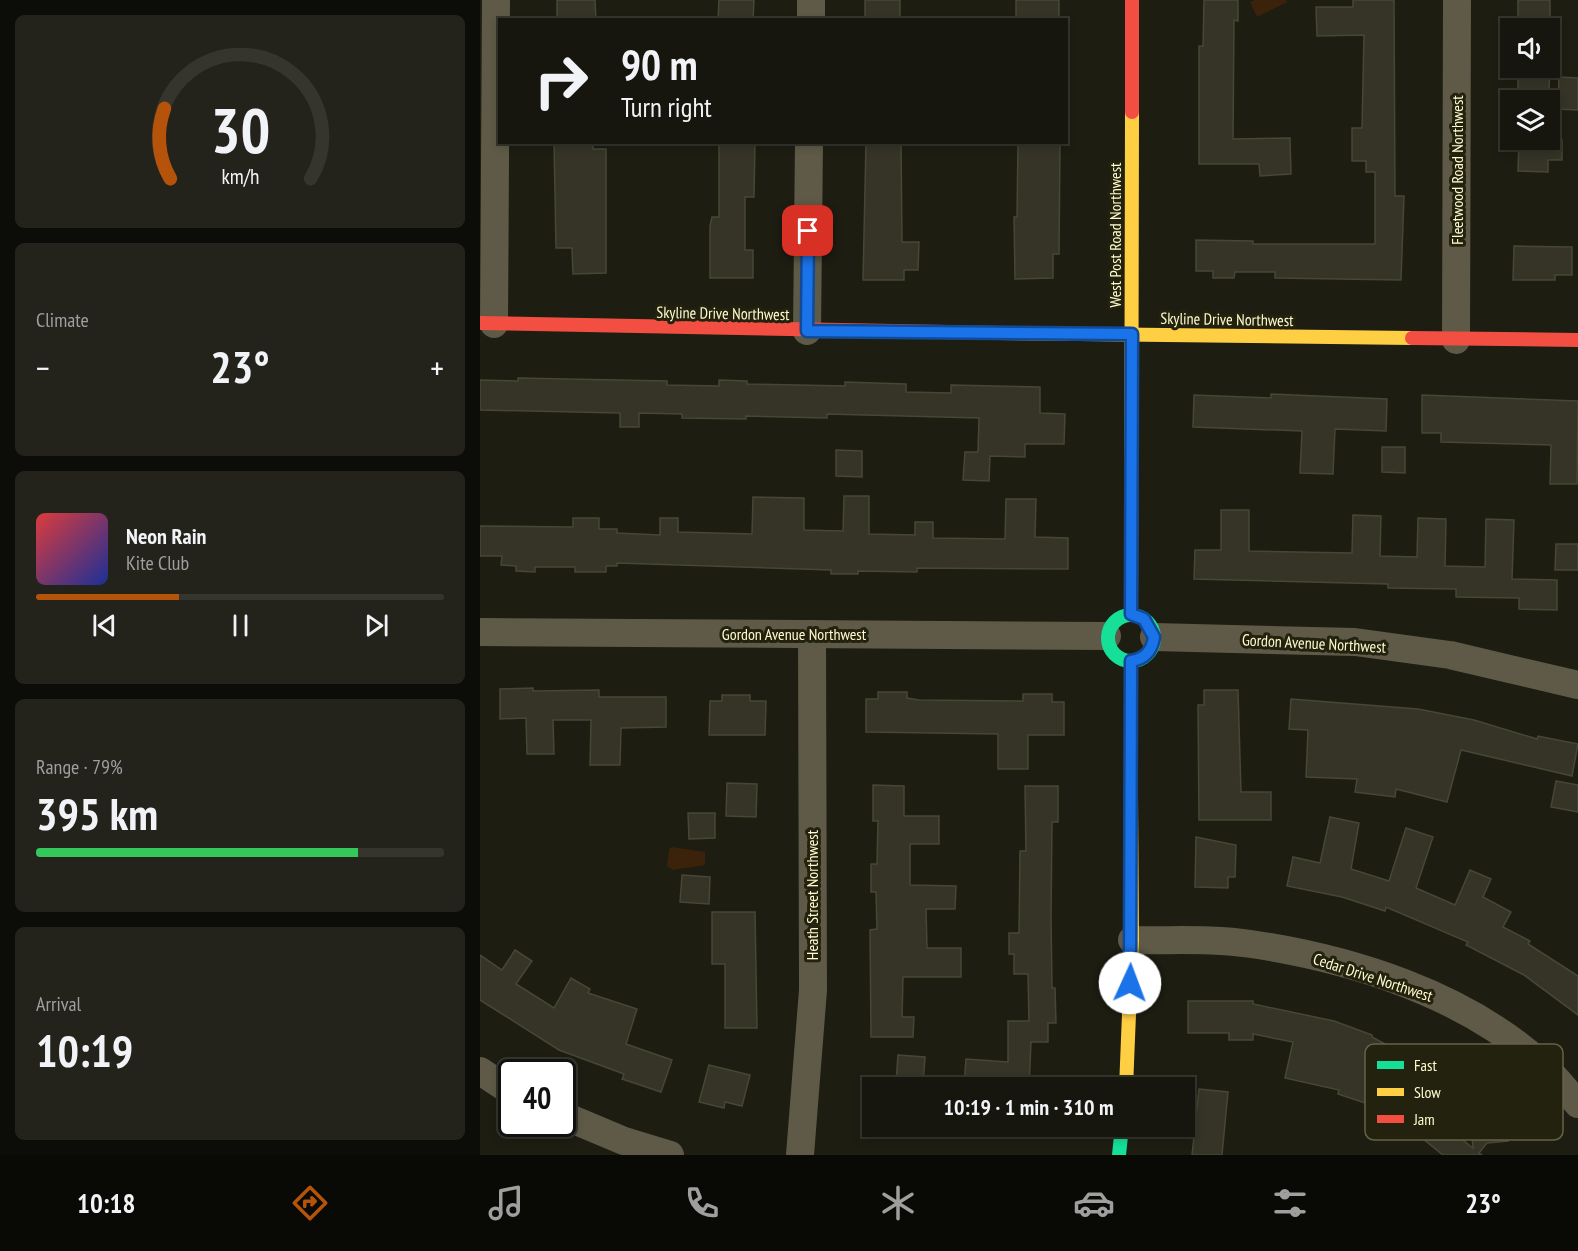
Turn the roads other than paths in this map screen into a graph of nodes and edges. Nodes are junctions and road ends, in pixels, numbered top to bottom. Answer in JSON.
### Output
{"nodes":[{"id":1,"x":496,"y":0,"type":"edge"},
{"id":2,"x":811,"y":0,"type":"edge"},
{"id":3,"x":1132,"y":0,"type":"edge"},
{"id":4,"x":1457,"y":0,"type":"edge"},
{"id":5,"x":811,"y":18,"type":"edge"},
{"id":6,"x":809,"y":144,"type":"edge"},
{"id":7,"x":487,"y":324,"type":"edge"},
{"id":8,"x":807,"y":331,"type":"junction"},
{"id":9,"x":1132,"y":334,"type":"junction"},
{"id":10,"x":1456,"y":340,"type":"junction"},
{"id":11,"x":1578,"y":340,"type":"edge"},
{"id":12,"x":1131,"y":614,"type":"junction"},
{"id":13,"x":480,"y":632,"type":"edge"},
{"id":14,"x":812,"y":634,"type":"junction"},
{"id":15,"x":1107,"y":636,"type":"junction"},
{"id":16,"x":1154,"y":637,"type":"junction"},
{"id":17,"x":1131,"y":661,"type":"junction"},
{"id":18,"x":1578,"y":685,"type":"edge"},
{"id":19,"x":1132,"y":940,"type":"junction"},
{"id":20,"x":1514,"y":1044,"type":"edge"},
{"id":21,"x":480,"y":1071,"type":"edge"},
{"id":22,"x":1126,"y":1077,"type":"edge"},
{"id":23,"x":498,"y":1083,"type":"edge"},
{"id":24,"x":1563,"y":1088,"type":"edge"},
{"id":25,"x":1578,"y":1104,"type":"edge"},
{"id":26,"x":576,"y":1121,"type":"edge"},
{"id":27,"x":1121,"y":1137,"type":"edge"},
{"id":28,"x":670,"y":1155,"type":"edge"},
{"id":29,"x":800,"y":1155,"type":"edge"},
{"id":30,"x":1119,"y":1155,"type":"edge"}],
"edges":[{"from":1,"to":7,"type":"street"},
{"from":2,"to":5,"type":"street"},
{"from":3,"to":9,"type":"street","name":"West Post Road Northwest"},
{"from":4,"to":10,"type":"street","name":"Fleetwood Road Northwest"},
{"from":6,"to":8,"type":"street"},
{"from":7,"to":8,"type":"street","name":"Skyline Drive Northwest"},
{"from":8,"to":9,"type":"street","name":"Skyline Drive Northwest"},
{"from":9,"to":10,"type":"street","name":"Skyline Drive Northwest"},
{"from":9,"to":12,"type":"street","name":"West Post Road Northwest"},
{"from":10,"to":11,"type":"street","name":"Skyline Drive Northwest"},
{"from":12,"to":15,"type":"street"},
{"from":12,"to":16,"type":"street"},
{"from":13,"to":14,"type":"street","name":"Gordon Avenue Northwest"},
{"from":14,"to":15,"type":"street","name":"Gordon Avenue Northwest"},
{"from":14,"to":29,"type":"street","name":"Heath Street Northwest"},
{"from":15,"to":17,"type":"street"},
{"from":16,"to":17,"type":"street"},
{"from":16,"to":18,"type":"street","name":"Gordon Avenue Northwest"},
{"from":17,"to":19,"type":"street"},
{"from":19,"to":20,"type":"street","name":"Cedar Drive Northwest"},
{"from":19,"to":22,"type":"street"},
{"from":21,"to":23,"type":"street"},
{"from":24,"to":25,"type":"street","name":"Cedar Drive Northwest"},
{"from":26,"to":28,"type":"street"},
{"from":27,"to":30,"type":"street"}]}
